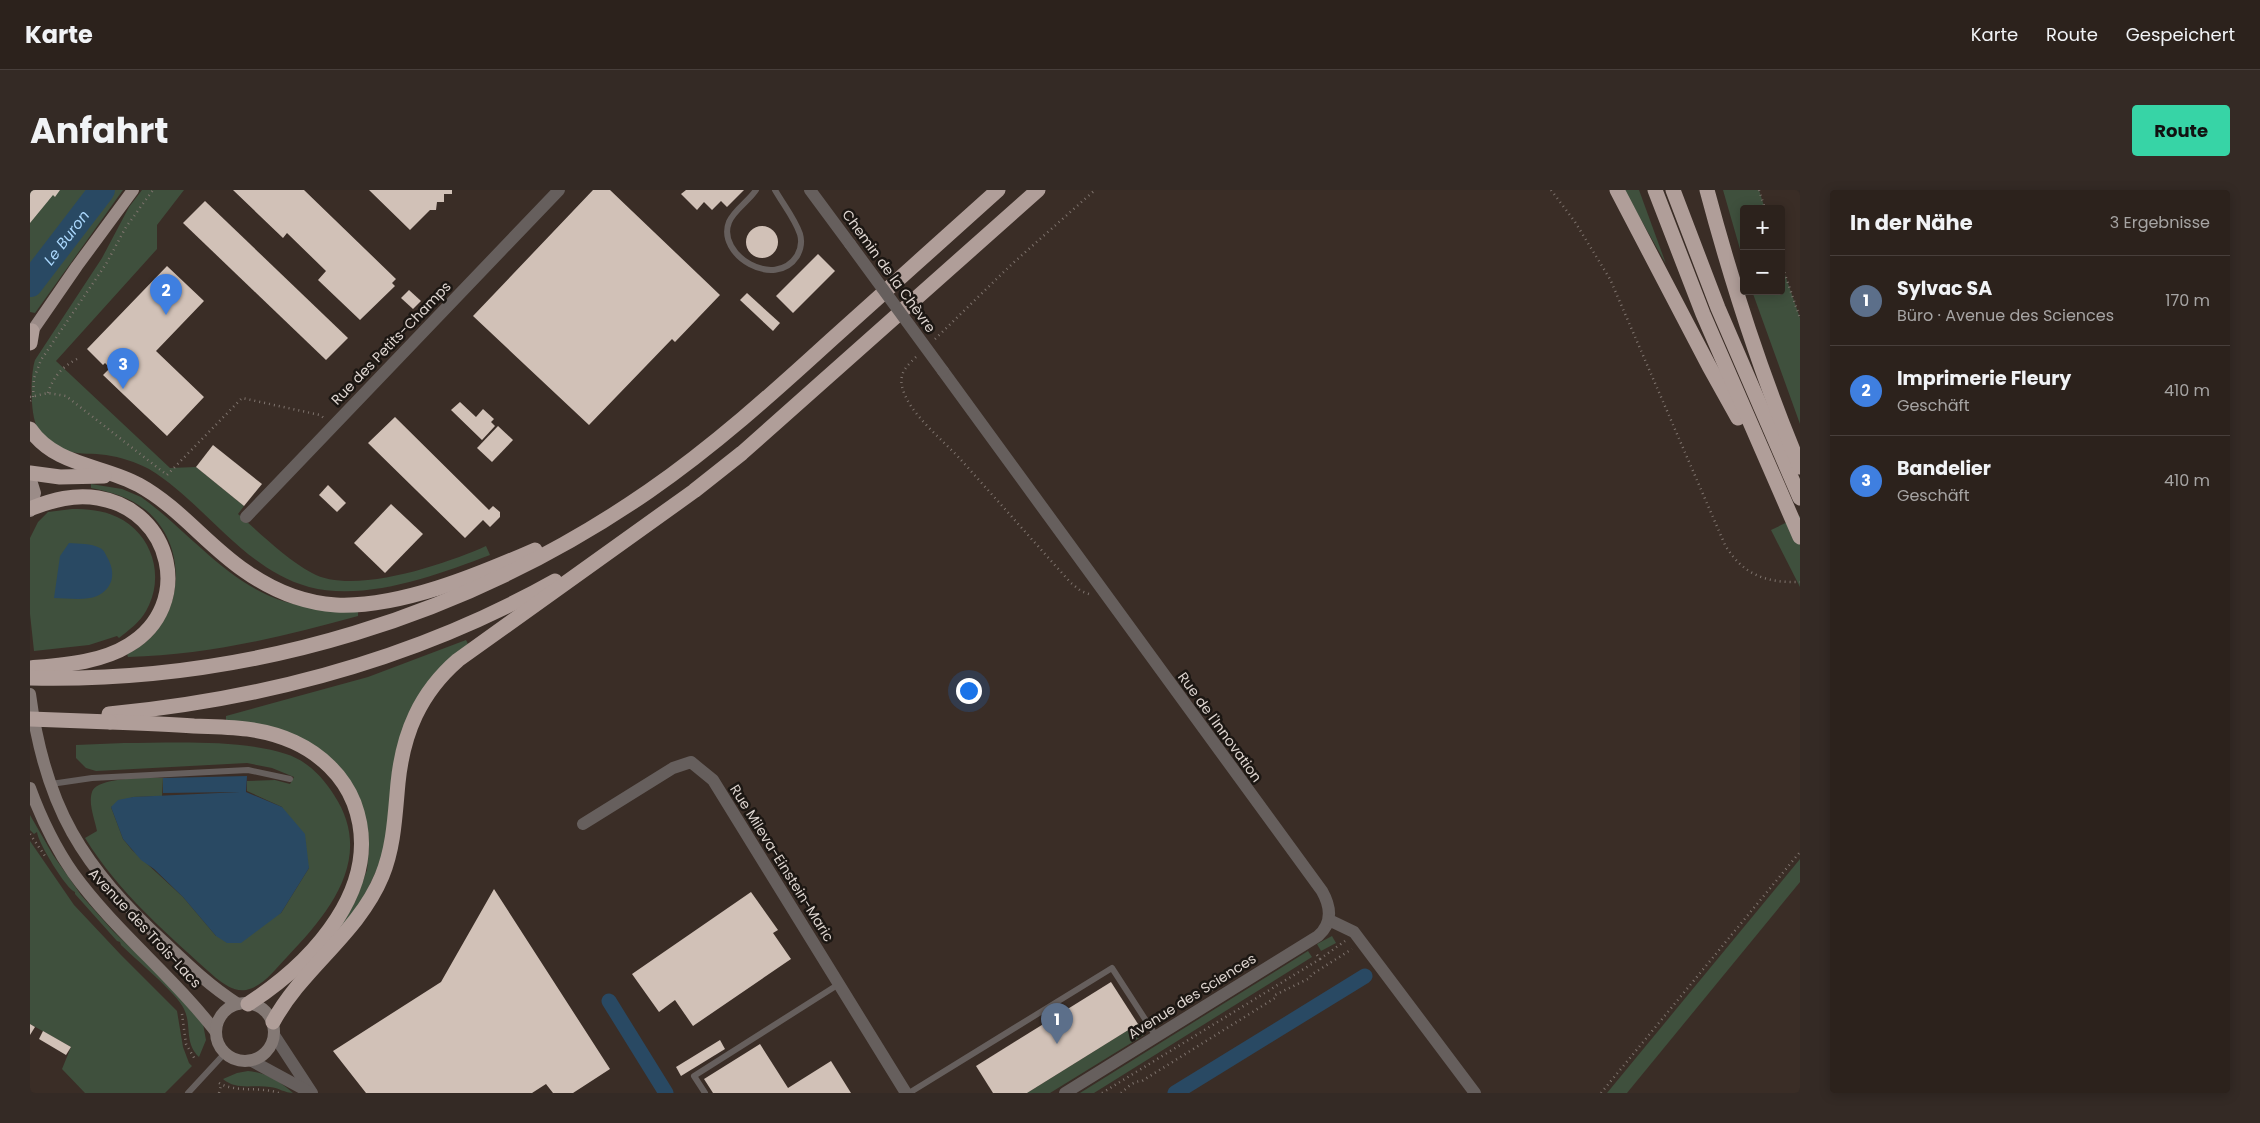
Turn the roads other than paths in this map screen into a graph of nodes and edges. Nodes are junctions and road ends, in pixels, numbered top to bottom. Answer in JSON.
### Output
{"nodes":[{"id":1,"x":133,"y":190,"type":"edge"},
{"id":2,"x":559,"y":190,"type":"edge"},
{"id":3,"x":756,"y":190,"type":"edge"},
{"id":4,"x":775,"y":190,"type":"edge"},
{"id":5,"x":810,"y":190,"type":"edge"},
{"id":6,"x":998,"y":190,"type":"edge"},
{"id":7,"x":1038,"y":190,"type":"edge"},
{"id":8,"x":1617,"y":190,"type":"edge"},
{"id":9,"x":1655,"y":190,"type":"edge"},
{"id":10,"x":1673,"y":190,"type":"edge"},
{"id":11,"x":1707,"y":190,"type":"edge"},
{"id":12,"x":31,"y":336,"type":"edge"},
{"id":13,"x":943,"y":370,"type":"joint"},
{"id":14,"x":30,"y":429,"type":"edge"},
{"id":15,"x":1800,"y":467,"type":"edge"},
{"id":16,"x":30,"y":475,"type":"edge"},
{"id":17,"x":130,"y":481,"type":"junction"},
{"id":18,"x":1777,"y":486,"type":"junction"},
{"id":19,"x":1800,"y":498,"type":"edge"},
{"id":20,"x":31,"y":510,"type":"edge"},
{"id":21,"x":612,"y":516,"type":"junction"},
{"id":22,"x":246,"y":517,"type":"dead end"},
{"id":23,"x":656,"y":518,"type":"junction"},
{"id":24,"x":1797,"y":530,"type":"edge"},
{"id":25,"x":30,"y":668,"type":"edge"},
{"id":26,"x":30,"y":678,"type":"edge"},
{"id":27,"x":30,"y":694,"type":"edge"},
{"id":28,"x":30,"y":718,"type":"edge"},
{"id":29,"x":110,"y":718,"type":"junction"},
{"id":30,"x":290,"y":779,"type":"dead end"},
{"id":31,"x":50,"y":784,"type":"junction"},
{"id":32,"x":30,"y":788,"type":"edge"},
{"id":33,"x":33,"y":805,"type":"edge"},
{"id":34,"x":583,"y":824,"type":"dead end"},
{"id":35,"x":1329,"y":920,"type":"junction"},
{"id":36,"x":839,"y":984,"type":"junction"},
{"id":37,"x":243,"y":1004,"type":"junction"},
{"id":38,"x":274,"y":1029,"type":"junction"},
{"id":39,"x":216,"y":1032,"type":"junction"},
{"id":40,"x":1156,"y":1036,"type":"junction"},
{"id":41,"x":225,"y":1053,"type":"junction"},
{"id":42,"x":252,"y":1061,"type":"junction"},
{"id":43,"x":188,"y":1093,"type":"edge"},
{"id":44,"x":312,"y":1093,"type":"edge"},
{"id":45,"x":705,"y":1093,"type":"edge"},
{"id":46,"x":908,"y":1093,"type":"edge"},
{"id":47,"x":1065,"y":1093,"type":"edge"},
{"id":48,"x":1475,"y":1093,"type":"edge"}],
"edges":[{"from":1,"to":12,"type":"main road"},
{"from":2,"to":22,"type":"street","name":"Rue des Petits-Champs"},
{"from":3,"to":4,"type":"lane"},
{"from":5,"to":13,"type":"street","name":"Chemin de la Chèvre","bridge":true},
{"from":6,"to":21,"type":"highway"},
{"from":7,"to":23,"type":"highway"},
{"from":8,"to":18,"type":"highway"},
{"from":9,"to":18,"type":"highway"},
{"from":10,"to":19,"type":"highway"},
{"from":11,"to":15,"type":"highway"},
{"from":13,"to":35,"type":"street","name":"Rue de l'Innovation"},
{"from":14,"to":17,"type":"highway"},
{"from":16,"to":17,"type":"highway"},
{"from":16,"to":20,"type":"main road"},
{"from":17,"to":21,"type":"highway"},
{"from":18,"to":24,"type":"highway"},
{"from":20,"to":25,"type":"highway"},
{"from":21,"to":26,"type":"highway"},
{"from":23,"to":29,"type":"highway"},
{"from":23,"to":38,"type":"highway"},
{"from":27,"to":31,"type":"main road","name":"Avenue des Trois-Lacs"},
{"from":28,"to":29,"type":"highway","bridge":true},
{"from":29,"to":37,"type":"highway"},
{"from":30,"to":31,"type":"lane"},
{"from":31,"to":37,"type":"main road","name":"Avenue des Trois-Lacs"},
{"from":32,"to":33,"type":"main road","name":"Avenue des Trois-Lacs"},
{"from":33,"to":39,"type":"main road","name":"Avenue des Trois-Lacs"},
{"from":34,"to":36,"type":"street","name":"Rue Mileva-Einstein-Maric"},
{"from":35,"to":40,"type":"street","name":"Avenue des Sciences"},
{"from":35,"to":48,"type":"street"},
{"from":36,"to":45,"type":"lane"},
{"from":36,"to":46,"type":"street","name":"Rue Mileva-Einstein-Maric"},
{"from":37,"to":38,"type":"main road","name":"Avenue des Trois-Lacs"},
{"from":37,"to":39,"type":"main road"},
{"from":38,"to":42,"type":"main road"},
{"from":38,"to":44,"type":"street","name":"Avenue des Trois-Lacs"},
{"from":39,"to":41,"type":"main road","name":"Avenue des Trois-Lacs"},
{"from":40,"to":46,"type":"lane"},
{"from":40,"to":47,"type":"street","name":"Avenue des Sciences"},
{"from":41,"to":42,"type":"main road","name":"Avenue des Trois-Lacs"},
{"from":41,"to":43,"type":"lane"},
{"from":42,"to":44,"type":"street","name":"Avenue des Trois-Lacs"}]}
